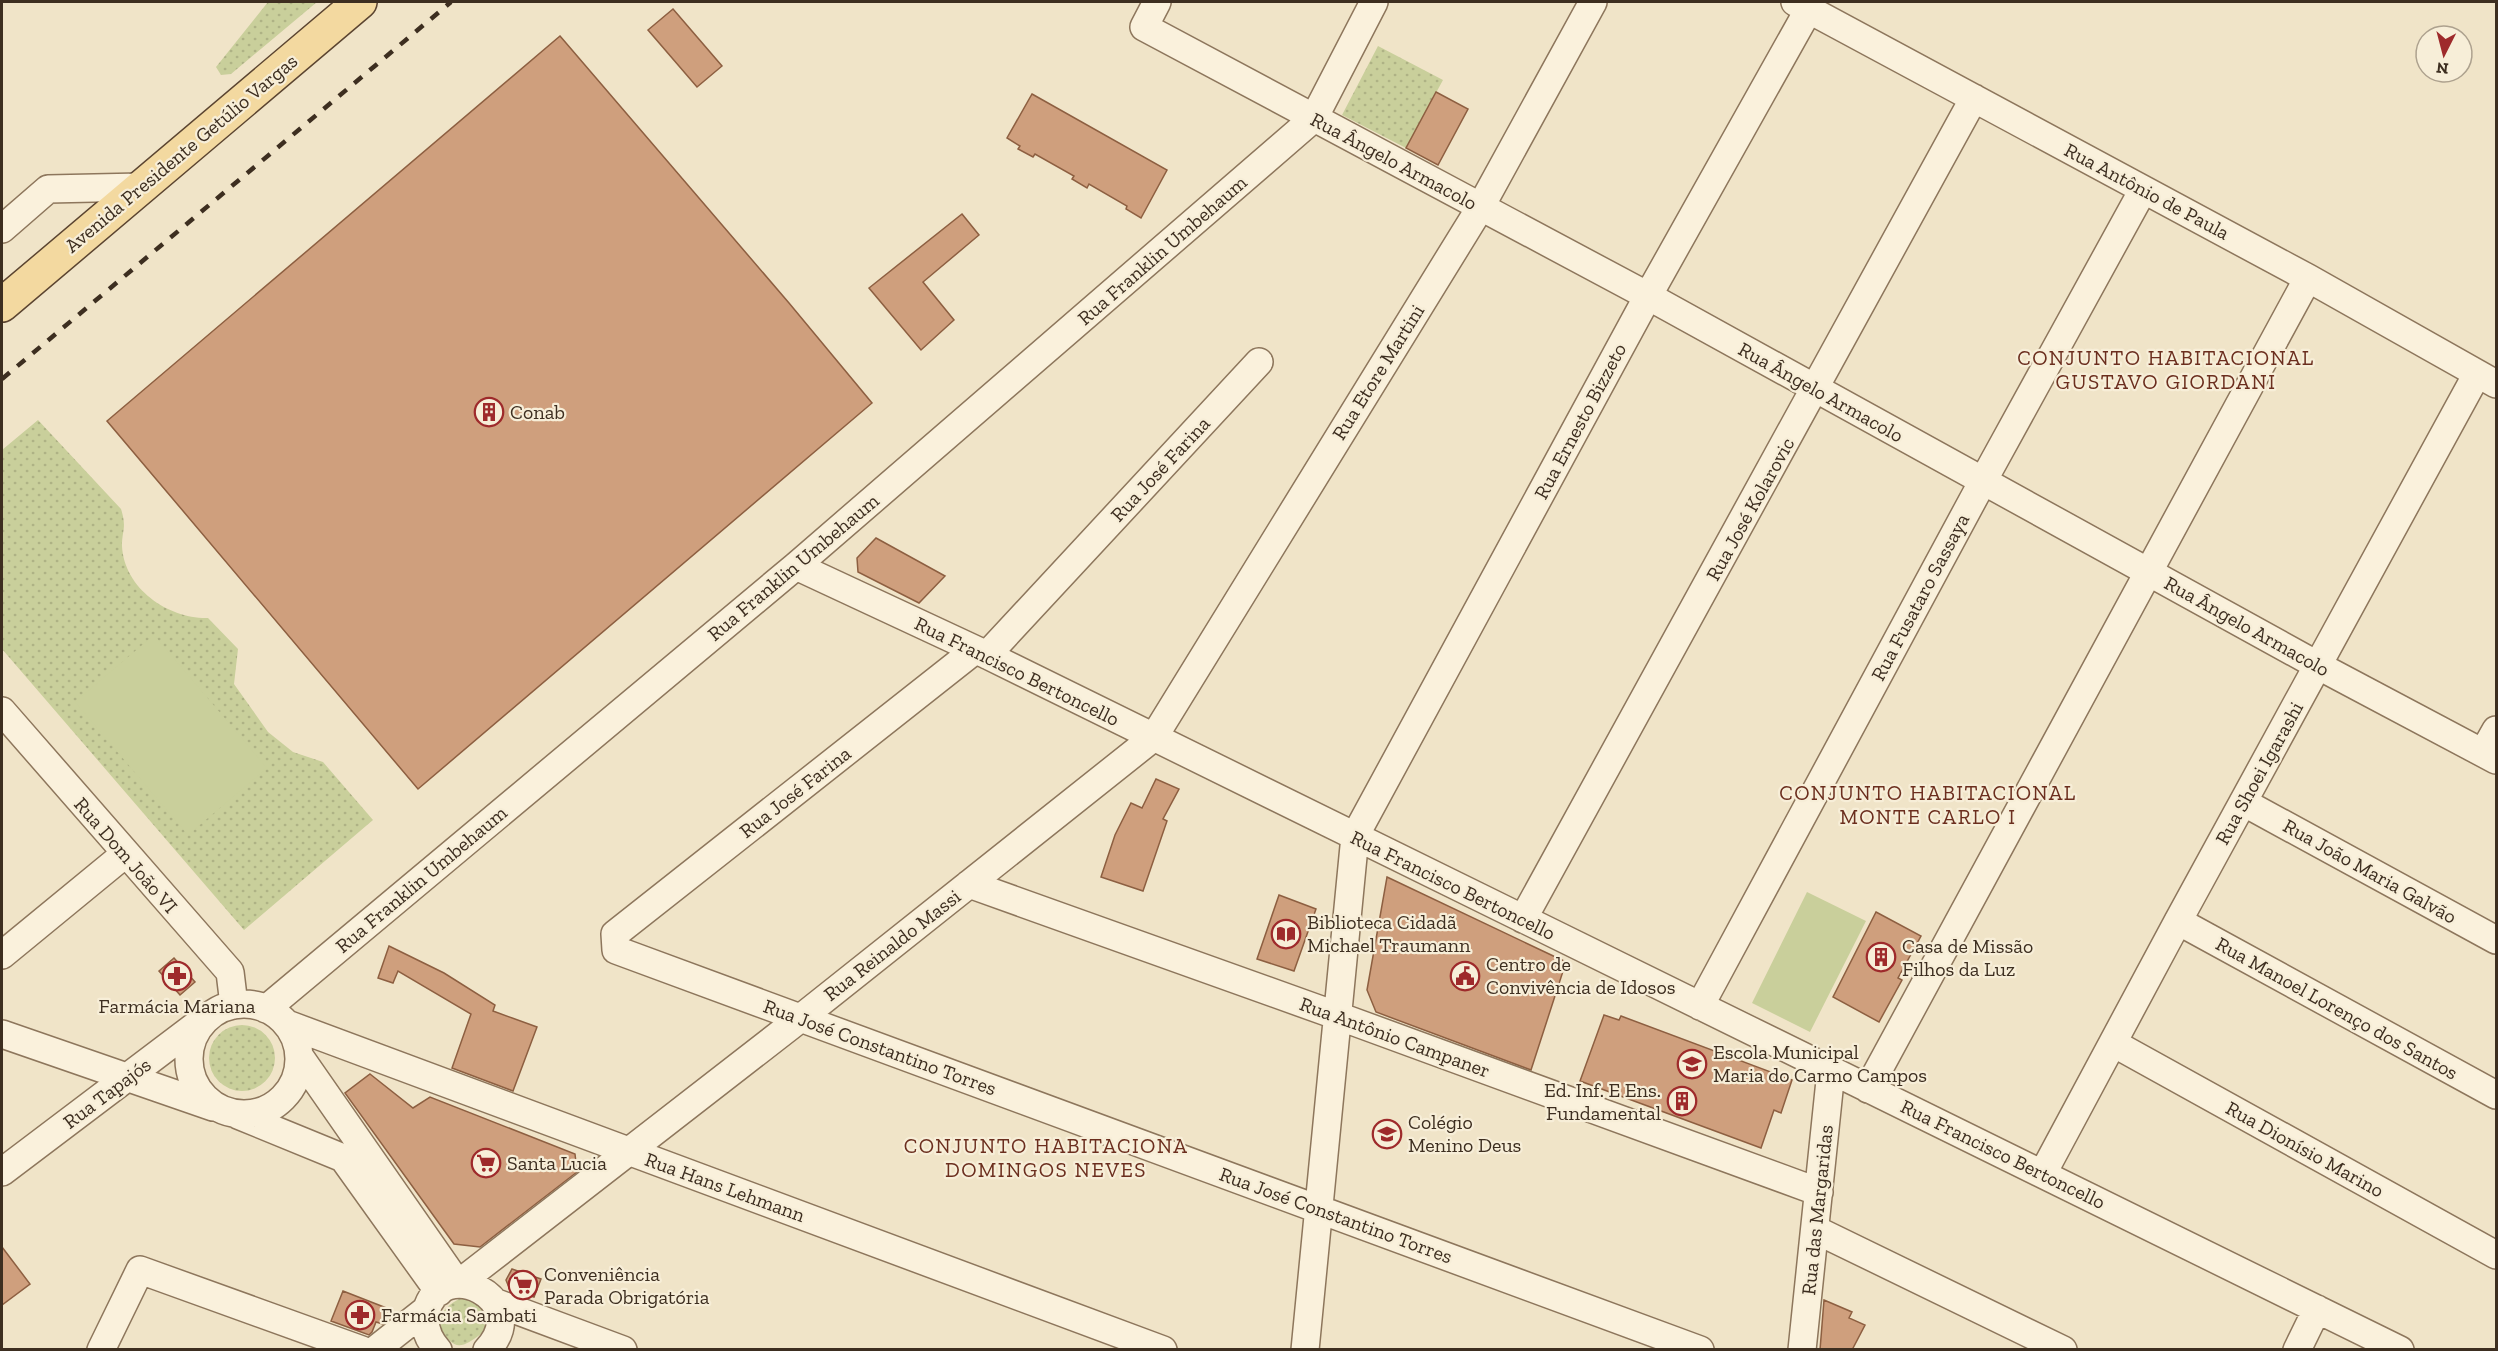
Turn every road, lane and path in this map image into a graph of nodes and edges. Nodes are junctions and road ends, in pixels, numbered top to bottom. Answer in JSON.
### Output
{"nodes":[{"id":1,"x":360,"y":2,"type":"edge"},
{"id":2,"x":1157,"y":2,"type":"edge"},
{"id":3,"x":1374,"y":2,"type":"edge"},
{"id":4,"x":1593,"y":2,"type":"edge"},
{"id":5,"x":1802,"y":5,"type":"edge"},
{"id":6,"x":1974,"y":98,"type":"junction"},
{"id":7,"x":1314,"y":118,"type":"junction"},
{"id":8,"x":141,"y":187,"type":"junction"},
{"id":9,"x":2143,"y":190,"type":"junction"},
{"id":10,"x":1480,"y":207,"type":"junction"},
{"id":11,"x":2,"y":229,"type":"edge"},
{"id":12,"x":2308,"y":278,"type":"junction"},
{"id":13,"x":1648,"y":296,"type":"junction"},
{"id":14,"x":2,"y":305,"type":"edge"},
{"id":15,"x":1259,"y":362,"type":"dead end"},
{"id":16,"x":2487,"y":379,"type":"edge"},
{"id":17,"x":1815,"y":390,"type":"junction"},
{"id":18,"x":1983,"y":481,"type":"junction"},
{"id":19,"x":796,"y":566,"type":"junction"},
{"id":20,"x":2150,"y":573,"type":"junction"},
{"id":21,"x":981,"y":652,"type":"junction"},
{"id":22,"x":2318,"y":665,"type":"junction"},
{"id":23,"x":2,"y":711,"type":"edge"},
{"id":24,"x":1154,"y":737,"type":"junction"},
{"id":25,"x":2492,"y":748,"type":"edge"},
{"id":26,"x":2243,"y":802,"type":"junction"},
{"id":27,"x":1355,"y":836,"type":"junction"},
{"id":28,"x":125,"y":854,"type":"junction"},
{"id":29,"x":969,"y":884,"type":"junction"},
{"id":30,"x":1523,"y":919,"type":"junction"},
{"id":31,"x":2178,"y":921,"type":"junction"},
{"id":32,"x":615,"y":934,"type":"joint"},
{"id":33,"x":2496,"y":940,"type":"edge"},
{"id":34,"x":2,"y":955,"type":"edge"},
{"id":35,"x":1700,"y":1006,"type":"junction"},
{"id":36,"x":223,"y":1010,"type":"junction"},
{"id":37,"x":276,"y":1016,"type":"junction"},
{"id":38,"x":1338,"y":1016,"type":"junction"},
{"id":39,"x":802,"y":1017,"type":"junction"},
{"id":40,"x":2,"y":1034,"type":"edge"},
{"id":41,"x":2112,"y":1043,"type":"junction"},
{"id":42,"x":300,"y":1057,"type":"junction"},
{"id":43,"x":1831,"y":1071,"type":"junction"},
{"id":44,"x":127,"y":1077,"type":"junction"},
{"id":45,"x":1868,"y":1089,"type":"junction"},
{"id":46,"x":2496,"y":1095,"type":"edge"},
{"id":47,"x":229,"y":1112,"type":"junction"},
{"id":48,"x":627,"y":1151,"type":"junction"},
{"id":49,"x":2,"y":1172,"type":"edge"},
{"id":50,"x":2043,"y":1173,"type":"junction"},
{"id":51,"x":1819,"y":1192,"type":"junction"},
{"id":52,"x":1320,"y":1209,"type":"junction"},
{"id":53,"x":1816,"y":1230,"type":"junction"},
{"id":54,"x":2496,"y":1255,"type":"edge"},
{"id":55,"x":442,"y":1295,"type":"junction"},
{"id":56,"x":494,"y":1302,"type":"junction"},
{"id":57,"x":2317,"y":1310,"type":"junction"},
{"id":58,"x":100,"y":1350,"type":"edge"},
{"id":59,"x":362,"y":1350,"type":"edge"},
{"id":60,"x":375,"y":1350,"type":"edge"},
{"id":61,"x":438,"y":1350,"type":"edge"},
{"id":62,"x":487,"y":1350,"type":"edge"},
{"id":63,"x":623,"y":1350,"type":"edge"},
{"id":64,"x":1163,"y":1350,"type":"edge"},
{"id":65,"x":1305,"y":1350,"type":"edge"},
{"id":66,"x":1700,"y":1350,"type":"edge"},
{"id":67,"x":1802,"y":1350,"type":"edge"},
{"id":68,"x":2063,"y":1350,"type":"edge"},
{"id":69,"x":2297,"y":1350,"type":"edge"},
{"id":70,"x":2400,"y":1350,"type":"edge"}],
"edges":[{"from":1,"to":8,"type":"main road","name":"Avenida Presidente Getúlio Vargas"},
{"from":2,"to":7,"type":"street","name":"Rua Ângelo Armacolo"},
{"from":3,"to":7,"type":"street"},
{"from":4,"to":10,"type":"street","name":"Rua Etore Martini"},
{"from":5,"to":6,"type":"street","name":"Rua Antônio de Paula"},
{"from":5,"to":13,"type":"street","name":"Rua Ernesto Bizzeto"},
{"from":6,"to":9,"type":"street","name":"Rua Antônio de Paula"},
{"from":6,"to":17,"type":"street","name":"Rua José Kolarovic"},
{"from":7,"to":10,"type":"street","name":"Rua Ângelo Armacolo"},
{"from":7,"to":19,"type":"street","name":"Rua Franklin Umbehaum"},
{"from":8,"to":11,"type":"street"},
{"from":8,"to":14,"type":"main road","name":"Avenida Presidente Getúlio Vargas"},
{"from":9,"to":12,"type":"street","name":"Rua Antônio de Paula"},
{"from":9,"to":18,"type":"street","name":"Rua Fusataro Sassaya"},
{"from":10,"to":13,"type":"street","name":"Rua Ângelo Armacolo"},
{"from":10,"to":24,"type":"street","name":"Rua Etore Martini"},
{"from":12,"to":16,"type":"street","name":"Rua Antônio de Paula"},
{"from":12,"to":20,"type":"street"},
{"from":13,"to":17,"type":"street","name":"Rua Ângelo Armacolo"},
{"from":13,"to":27,"type":"street","name":"Rua Ernesto Bizzeto"},
{"from":15,"to":21,"type":"street","name":"Rua José Farina"},
{"from":16,"to":22,"type":"street","name":"Rua Shoei Igarashi"},
{"from":17,"to":18,"type":"street","name":"Rua Ângelo Armacolo"},
{"from":17,"to":30,"type":"street","name":"Rua José Kolarovic"},
{"from":18,"to":20,"type":"street","name":"Rua Ângelo Armacolo"},
{"from":18,"to":35,"type":"street","name":"Rua Fusataro Sassaya"},
{"from":19,"to":21,"type":"street","name":"Rua Francisco Bertoncello"},
{"from":19,"to":37,"type":"street","name":"Rua Franklin Umbehaum"},
{"from":20,"to":22,"type":"street","name":"Rua Ângelo Armacolo"},
{"from":20,"to":45,"type":"street"},
{"from":21,"to":24,"type":"street","name":"Rua Francisco Bertoncello"},
{"from":21,"to":32,"type":"street","name":"Rua José Farina"},
{"from":22,"to":25,"type":"street","name":"Rua Ângelo Armacolo"},
{"from":22,"to":26,"type":"street","name":"Rua Shoei Igarashi"},
{"from":23,"to":28,"type":"street","name":"Rua Dom João VI"},
{"from":24,"to":27,"type":"street","name":"Rua Francisco Bertoncello"},
{"from":24,"to":29,"type":"street","name":"Rua Reinaldo Massi"},
{"from":26,"to":31,"type":"street","name":"Rua Shoei Igarashi"},
{"from":26,"to":33,"type":"street","name":"Rua João Maria Galvão"},
{"from":27,"to":30,"type":"street","name":"Rua Francisco Bertoncello"},
{"from":27,"to":38,"type":"street"},
{"from":28,"to":34,"type":"street"},
{"from":28,"to":36,"type":"street","name":"Rua Dom João VI"},
{"from":29,"to":38,"type":"street","name":"Rua Antônio Campaner"},
{"from":29,"to":39,"type":"street","name":"Rua Reinaldo Massi"},
{"from":30,"to":35,"type":"street","name":"Rua Francisco Bertoncello"},
{"from":31,"to":41,"type":"street","name":"Rua Shoei Igarashi"},
{"from":31,"to":46,"type":"street","name":"Rua Manoel Lorenço dos Santos"},
{"from":32,"to":39,"type":"street","name":"Rua José Constantino Torres"},
{"from":35,"to":43,"type":"street","name":"Rua Francisco Bertoncello"},
{"from":36,"to":37,"type":"street","name":"Rua Hans Lehmann"},
{"from":36,"to":44,"type":"street","name":"Rua Tapajós"},
{"from":36,"to":47,"type":"street"},
{"from":37,"to":42,"type":"street"},
{"from":37,"to":48,"type":"street","name":"Rua Hans Lehmann"},
{"from":38,"to":51,"type":"street","name":"Rua Antônio Campaner"},
{"from":38,"to":52,"type":"street"},
{"from":39,"to":48,"type":"street","name":"Rua Reinaldo Massi"},
{"from":39,"to":52,"type":"street","name":"Rua José Constantino Torres"},
{"from":40,"to":44,"type":"street"},
{"from":41,"to":50,"type":"street","name":"Rua Shoei Igarashi"},
{"from":41,"to":54,"type":"street","name":"Rua Dionísio Marino"},
{"from":42,"to":47,"type":"street"},
{"from":42,"to":55,"type":"street"},
{"from":43,"to":45,"type":"street","name":"Rua Francisco Bertoncello"},
{"from":43,"to":51,"type":"street","name":"Rua das Margaridas"},
{"from":44,"to":47,"type":"street"},
{"from":44,"to":49,"type":"street","name":"Rua Tapajós"},
{"from":45,"to":50,"type":"street","name":"Rua Francisco Bertoncello"},
{"from":47,"to":55,"type":"street"},
{"from":48,"to":55,"type":"street","name":"Rua Reinaldo Massi"},
{"from":48,"to":64,"type":"street","name":"Rua Hans Lehmann"},
{"from":50,"to":57,"type":"street","name":"Rua Francisco Bertoncello"},
{"from":51,"to":53,"type":"street","name":"Rua das Margaridas"},
{"from":52,"to":65,"type":"street"},
{"from":52,"to":66,"type":"street","name":"Rua José Constantino Torres"},
{"from":53,"to":67,"type":"street","name":"Rua das Margaridas"},
{"from":53,"to":68,"type":"street"},
{"from":55,"to":56,"type":"street"},
{"from":55,"to":60,"type":"street","name":"Rua Reinaldo Massi"},
{"from":55,"to":61,"type":"street"},
{"from":56,"to":62,"type":"street"},
{"from":56,"to":63,"type":"street"},
{"from":57,"to":69,"type":"street"},
{"from":57,"to":70,"type":"street","name":"Rua Francisco Bertoncello"},
{"from":58,"to":59,"type":"street"}]}
